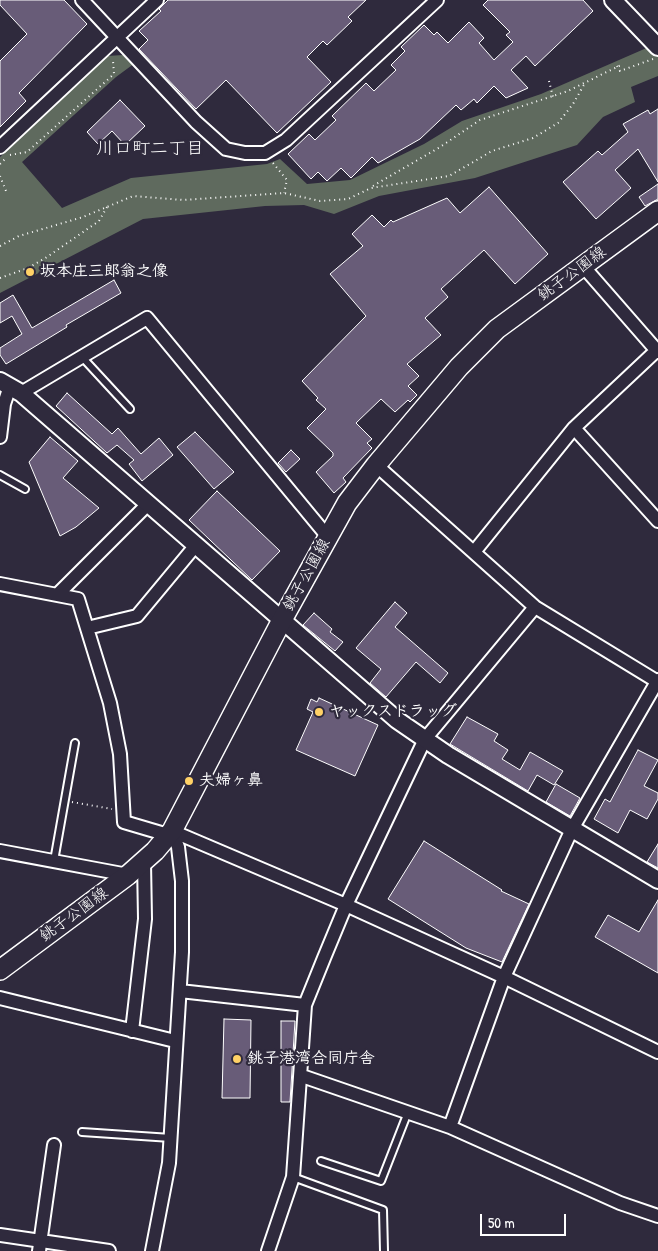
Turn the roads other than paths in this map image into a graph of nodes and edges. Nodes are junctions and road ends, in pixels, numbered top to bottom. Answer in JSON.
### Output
{"nodes":[{"id":1,"x":82,"y":0,"type":"edge"},
{"id":2,"x":156,"y":0,"type":"edge"},
{"id":3,"x":437,"y":0,"type":"edge"},
{"id":4,"x":613,"y":0,"type":"edge"},
{"id":5,"x":118,"y":37,"type":"junction"},
{"id":6,"x":657,"y":53,"type":"edge"},
{"id":7,"x":4,"y":151,"type":"edge"},
{"id":8,"x":658,"y":211,"type":"edge"},
{"id":9,"x":583,"y":266,"type":"junction"},
{"id":10,"x":657,"y":350,"type":"edge"},
{"id":11,"x":82,"y":357,"type":"junction"},
{"id":12,"x":10,"y":387,"type":"edge"},
{"id":13,"x":130,"y":409,"type":"dead end"},
{"id":14,"x":574,"y":428,"type":"junction"},
{"id":15,"x":0,"y":436,"type":"edge"},
{"id":16,"x":376,"y":465,"type":"junction"},
{"id":17,"x":0,"y":475,"type":"edge"},
{"id":18,"x":25,"y":489,"type":"dead end"},
{"id":19,"x":149,"y":503,"type":"junction"},
{"id":20,"x":658,"y":521,"type":"edge"},
{"id":21,"x":328,"y":538,"type":"junction"},
{"id":22,"x":196,"y":544,"type":"junction"},
{"id":23,"x":474,"y":552,"type":"junction"},
{"id":24,"x":0,"y":584,"type":"edge"},
{"id":25,"x":58,"y":594,"type":"junction"},
{"id":26,"x":535,"y":607,"type":"junction"},
{"id":27,"x":282,"y":620,"type":"junction"},
{"id":28,"x":87,"y":628,"type":"junction"},
{"id":29,"x":658,"y":681,"type":"edge"},
{"id":30,"x":425,"y":739,"type":"junction"},
{"id":31,"x":75,"y":743,"type":"dead end"},
{"id":32,"x":572,"y":830,"type":"junction"},
{"id":33,"x":170,"y":833,"type":"junction"},
{"id":34,"x":0,"y":851,"type":"edge"},
{"id":35,"x":54,"y":861,"type":"junction"},
{"id":36,"x":144,"y":862,"type":"junction"},
{"id":37,"x":128,"y":875,"type":"junction"},
{"id":38,"x":658,"y":880,"type":"edge"},
{"id":39,"x":346,"y":905,"type":"junction"},
{"id":40,"x":0,"y":970,"type":"edge"},
{"id":41,"x":504,"y":977,"type":"junction"},
{"id":42,"x":180,"y":991,"type":"junction"},
{"id":43,"x":0,"y":998,"type":"edge"},
{"id":44,"x":305,"y":1005,"type":"junction"},
{"id":45,"x":132,"y":1031,"type":"junction"},
{"id":46,"x":175,"y":1042,"type":"junction"},
{"id":47,"x":658,"y":1052,"type":"edge"},
{"id":48,"x":302,"y":1076,"type":"junction"},
{"id":49,"x":408,"y":1112,"type":"junction"},
{"id":50,"x":450,"y":1127,"type":"junction"},
{"id":51,"x":82,"y":1132,"type":"dead end"},
{"id":52,"x":171,"y":1138,"type":"junction"},
{"id":53,"x":54,"y":1145,"type":"dead end"},
{"id":54,"x":321,"y":1161,"type":"dead end"},
{"id":55,"x":294,"y":1177,"type":"junction"},
{"id":56,"x":658,"y":1216,"type":"edge"},
{"id":57,"x":0,"y":1235,"type":"edge"},
{"id":58,"x":40,"y":1246,"type":"edge"},
{"id":59,"x":109,"y":1251,"type":"edge"},
{"id":60,"x":152,"y":1251,"type":"edge"},
{"id":61,"x":268,"y":1251,"type":"edge"},
{"id":62,"x":384,"y":1251,"type":"edge"}],
"edges":[{"from":1,"to":5,"type":"street"},
{"from":2,"to":5,"type":"street"},
{"from":3,"to":5,"type":"street"},
{"from":4,"to":6,"type":"street"},
{"from":5,"to":7,"type":"street"},
{"from":8,"to":9,"type":"main road","name":"銚子公園線"},
{"from":9,"to":10,"type":"street"},
{"from":9,"to":16,"type":"main road","name":"銚子公園線"},
{"from":10,"to":14,"type":"street"},
{"from":11,"to":12,"type":"street"},
{"from":11,"to":13,"type":"lane"},
{"from":11,"to":21,"type":"street"},
{"from":12,"to":15,"type":"street"},
{"from":12,"to":19,"type":"street"},
{"from":14,"to":20,"type":"street"},
{"from":14,"to":23,"type":"street"},
{"from":16,"to":21,"type":"main road","name":"銚子公園線"},
{"from":16,"to":23,"type":"street"},
{"from":17,"to":18,"type":"lane"},
{"from":19,"to":22,"type":"street"},
{"from":19,"to":25,"type":"street"},
{"from":21,"to":27,"type":"main road","name":"銚子公園線"},
{"from":22,"to":27,"type":"street"},
{"from":22,"to":28,"type":"street"},
{"from":23,"to":26,"type":"street"},
{"from":24,"to":25,"type":"street"},
{"from":25,"to":28,"type":"street"},
{"from":26,"to":29,"type":"street"},
{"from":26,"to":30,"type":"street"},
{"from":27,"to":30,"type":"street"},
{"from":27,"to":33,"type":"main road","name":"銚子公園線"},
{"from":28,"to":33,"type":"street"},
{"from":29,"to":32,"type":"street"},
{"from":30,"to":32,"type":"street"},
{"from":30,"to":39,"type":"street"},
{"from":31,"to":35,"type":"lane"},
{"from":32,"to":38,"type":"street"},
{"from":32,"to":41,"type":"street"},
{"from":33,"to":36,"type":"main road","name":"銚子公園線"},
{"from":33,"to":39,"type":"street"},
{"from":33,"to":42,"type":"street"},
{"from":34,"to":35,"type":"street"},
{"from":35,"to":37,"type":"street"},
{"from":36,"to":37,"type":"main road","name":"銚子公園線"},
{"from":36,"to":45,"type":"street"},
{"from":37,"to":40,"type":"main road","name":"銚子公園線"},
{"from":39,"to":41,"type":"street"},
{"from":39,"to":44,"type":"street"},
{"from":41,"to":47,"type":"street"},
{"from":41,"to":50,"type":"street"},
{"from":42,"to":44,"type":"street"},
{"from":42,"to":46,"type":"street"},
{"from":43,"to":45,"type":"street"},
{"from":44,"to":48,"type":"street"},
{"from":45,"to":46,"type":"street"},
{"from":46,"to":52,"type":"street"},
{"from":48,"to":49,"type":"street"},
{"from":48,"to":55,"type":"street"},
{"from":49,"to":50,"type":"street"},
{"from":49,"to":54,"type":"lane"},
{"from":50,"to":56,"type":"street"},
{"from":51,"to":52,"type":"lane"},
{"from":52,"to":60,"type":"street"},
{"from":53,"to":58,"type":"street"},
{"from":55,"to":61,"type":"street"},
{"from":55,"to":62,"type":"lane"},
{"from":57,"to":58,"type":"street"},
{"from":58,"to":59,"type":"street"}]}
